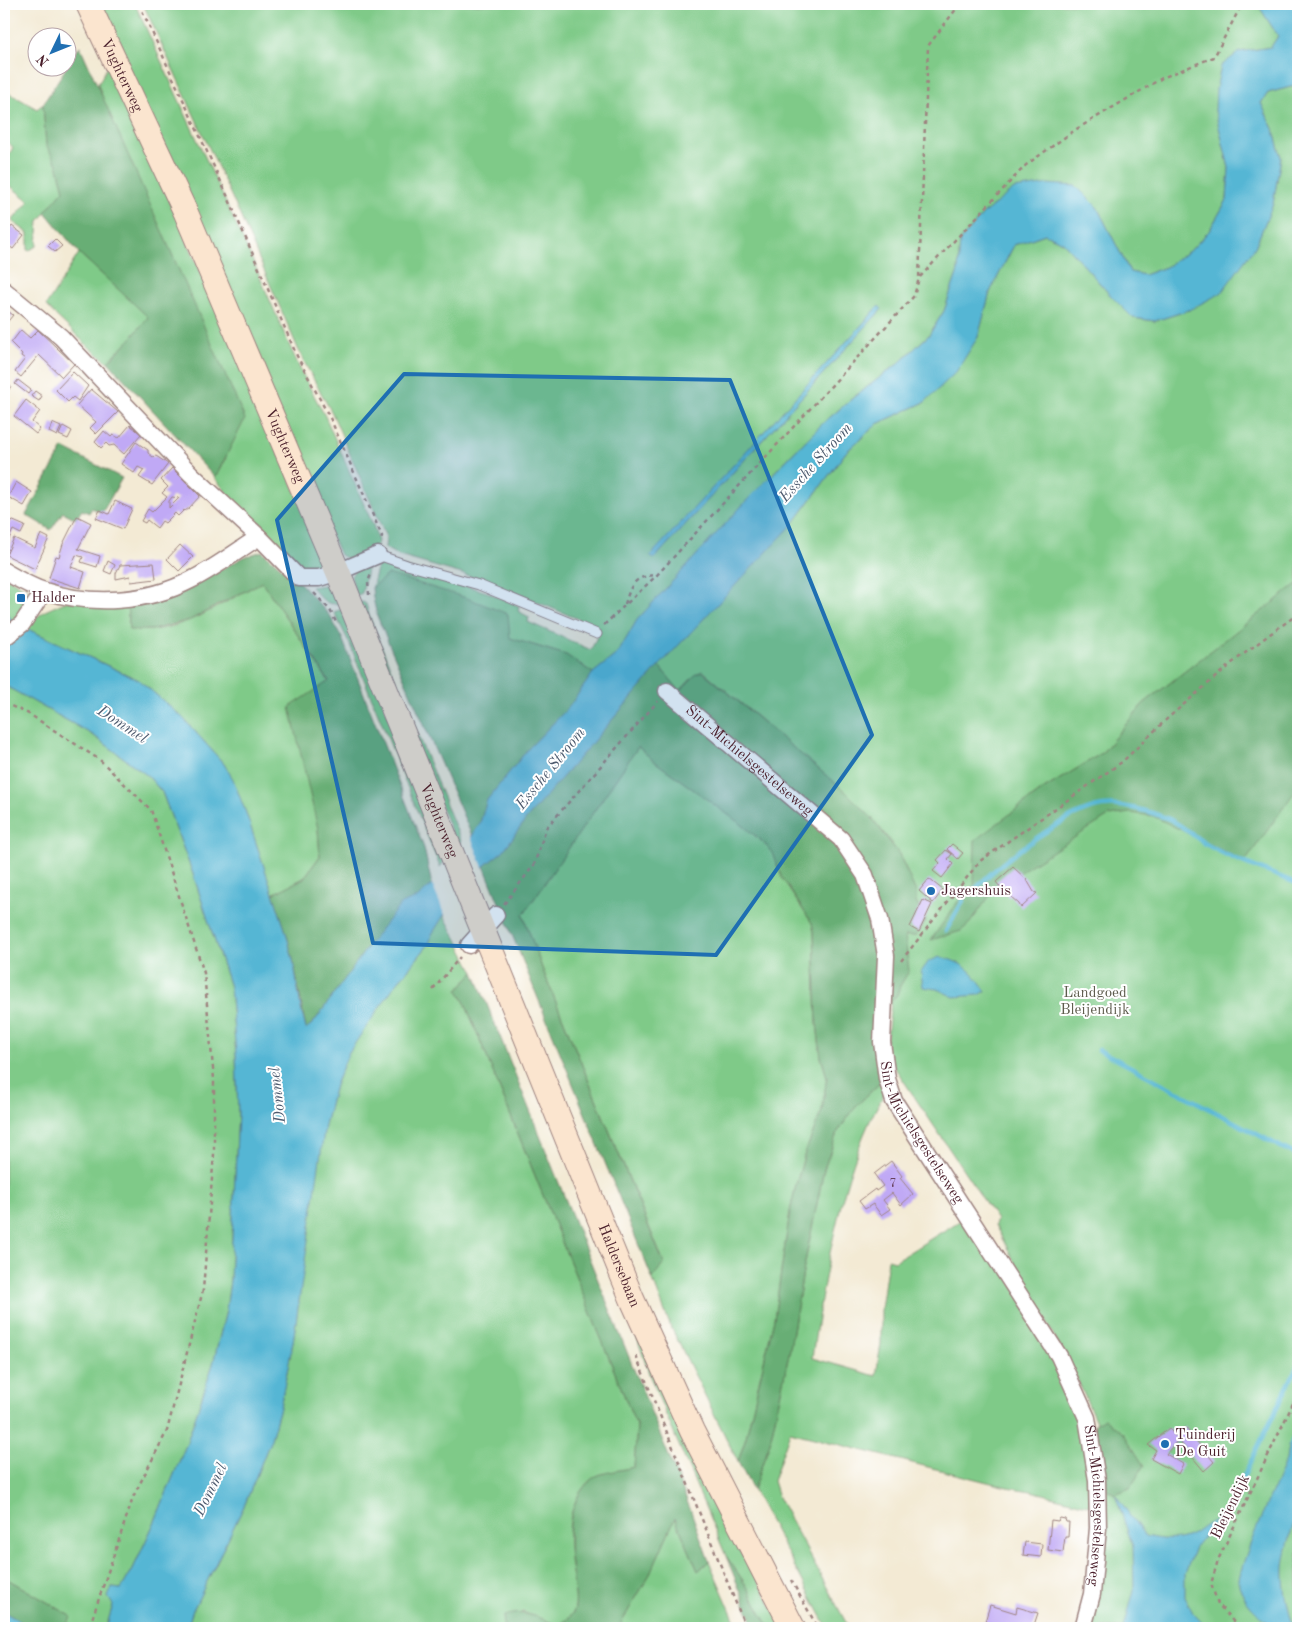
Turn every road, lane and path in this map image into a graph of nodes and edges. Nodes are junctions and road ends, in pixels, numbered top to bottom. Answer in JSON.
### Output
{"nodes":[{"id":1,"x":88,"y":4,"type":"edge"},
{"id":2,"x":140,"y":4,"type":"edge"},
{"id":3,"x":960,"y":4,"type":"edge"},
{"id":4,"x":1242,"y":4,"type":"edge"},
{"id":5,"x":919,"y":278,"type":"junction"},
{"id":6,"x":4,"y":290,"type":"edge"},
{"id":7,"x":382,"y":536,"type":"dead end"},
{"id":8,"x":259,"y":537,"type":"junction"},
{"id":9,"x":378,"y":554,"type":"joint"},
{"id":10,"x":4,"y":571,"type":"edge"},
{"id":11,"x":338,"y":572,"type":"junction"},
{"id":12,"x":657,"y":575,"type":"junction"},
{"id":13,"x":44,"y":591,"type":"junction"},
{"id":14,"x":625,"y":604,"type":"junction"},
{"id":15,"x":1298,"y":614,"type":"edge"},
{"id":16,"x":597,"y":634,"type":"joint"},
{"id":17,"x":4,"y":638,"type":"edge"},
{"id":18,"x":667,"y":691,"type":"joint"},
{"id":19,"x":4,"y":703,"type":"edge"},
{"id":20,"x":468,"y":893,"type":"joint"},
{"id":21,"x":483,"y":930,"type":"junction"},
{"id":22,"x":885,"y":972,"type":"junction"},
{"id":23,"x":433,"y":990,"type":"dead end"},
{"id":24,"x":1298,"y":1393,"type":"edge"},
{"id":25,"x":789,"y":1577,"type":"dead end"},
{"id":26,"x":89,"y":1628,"type":"edge"},
{"id":27,"x":793,"y":1628,"type":"edge"},
{"id":28,"x":818,"y":1628,"type":"edge"},
{"id":29,"x":1083,"y":1628,"type":"edge"},
{"id":30,"x":1239,"y":1628,"type":"edge"}],
"edges":[{"from":1,"to":11,"type":"main road","name":"Vughterweg"},
{"from":2,"to":7,"type":"path"},
{"from":3,"to":5,"type":"path"},
{"from":4,"to":5,"type":"path"},
{"from":5,"to":12,"type":"path"},
{"from":6,"to":8,"type":"street"},
{"from":8,"to":11,"type":"street"},
{"from":8,"to":13,"type":"street"},
{"from":9,"to":11,"type":"street"},
{"from":9,"to":16,"type":"lane"},
{"from":10,"to":13,"type":"street"},
{"from":11,"to":20,"type":"main road","name":"Vughterweg"},
{"from":12,"to":14,"type":"path"},
{"from":12,"to":14,"type":"path"},
{"from":13,"to":17,"type":"street"},
{"from":14,"to":16,"type":"path"},
{"from":15,"to":22,"type":"path"},
{"from":18,"to":21,"type":"path"},
{"from":18,"to":22,"type":"street","name":"Sint-Michielsgestelseweg"},
{"from":19,"to":26,"type":"path"},
{"from":20,"to":21,"type":"main road","name":"Haldersebaan"},
{"from":21,"to":23,"type":"path"},
{"from":21,"to":27,"type":"main road","name":"Haldersebaan"},
{"from":22,"to":29,"type":"street","name":"Sint-Michielsgestelseweg"},
{"from":24,"to":30,"type":"path","name":"Bleijendijk"},
{"from":25,"to":28,"type":"path"}]}
